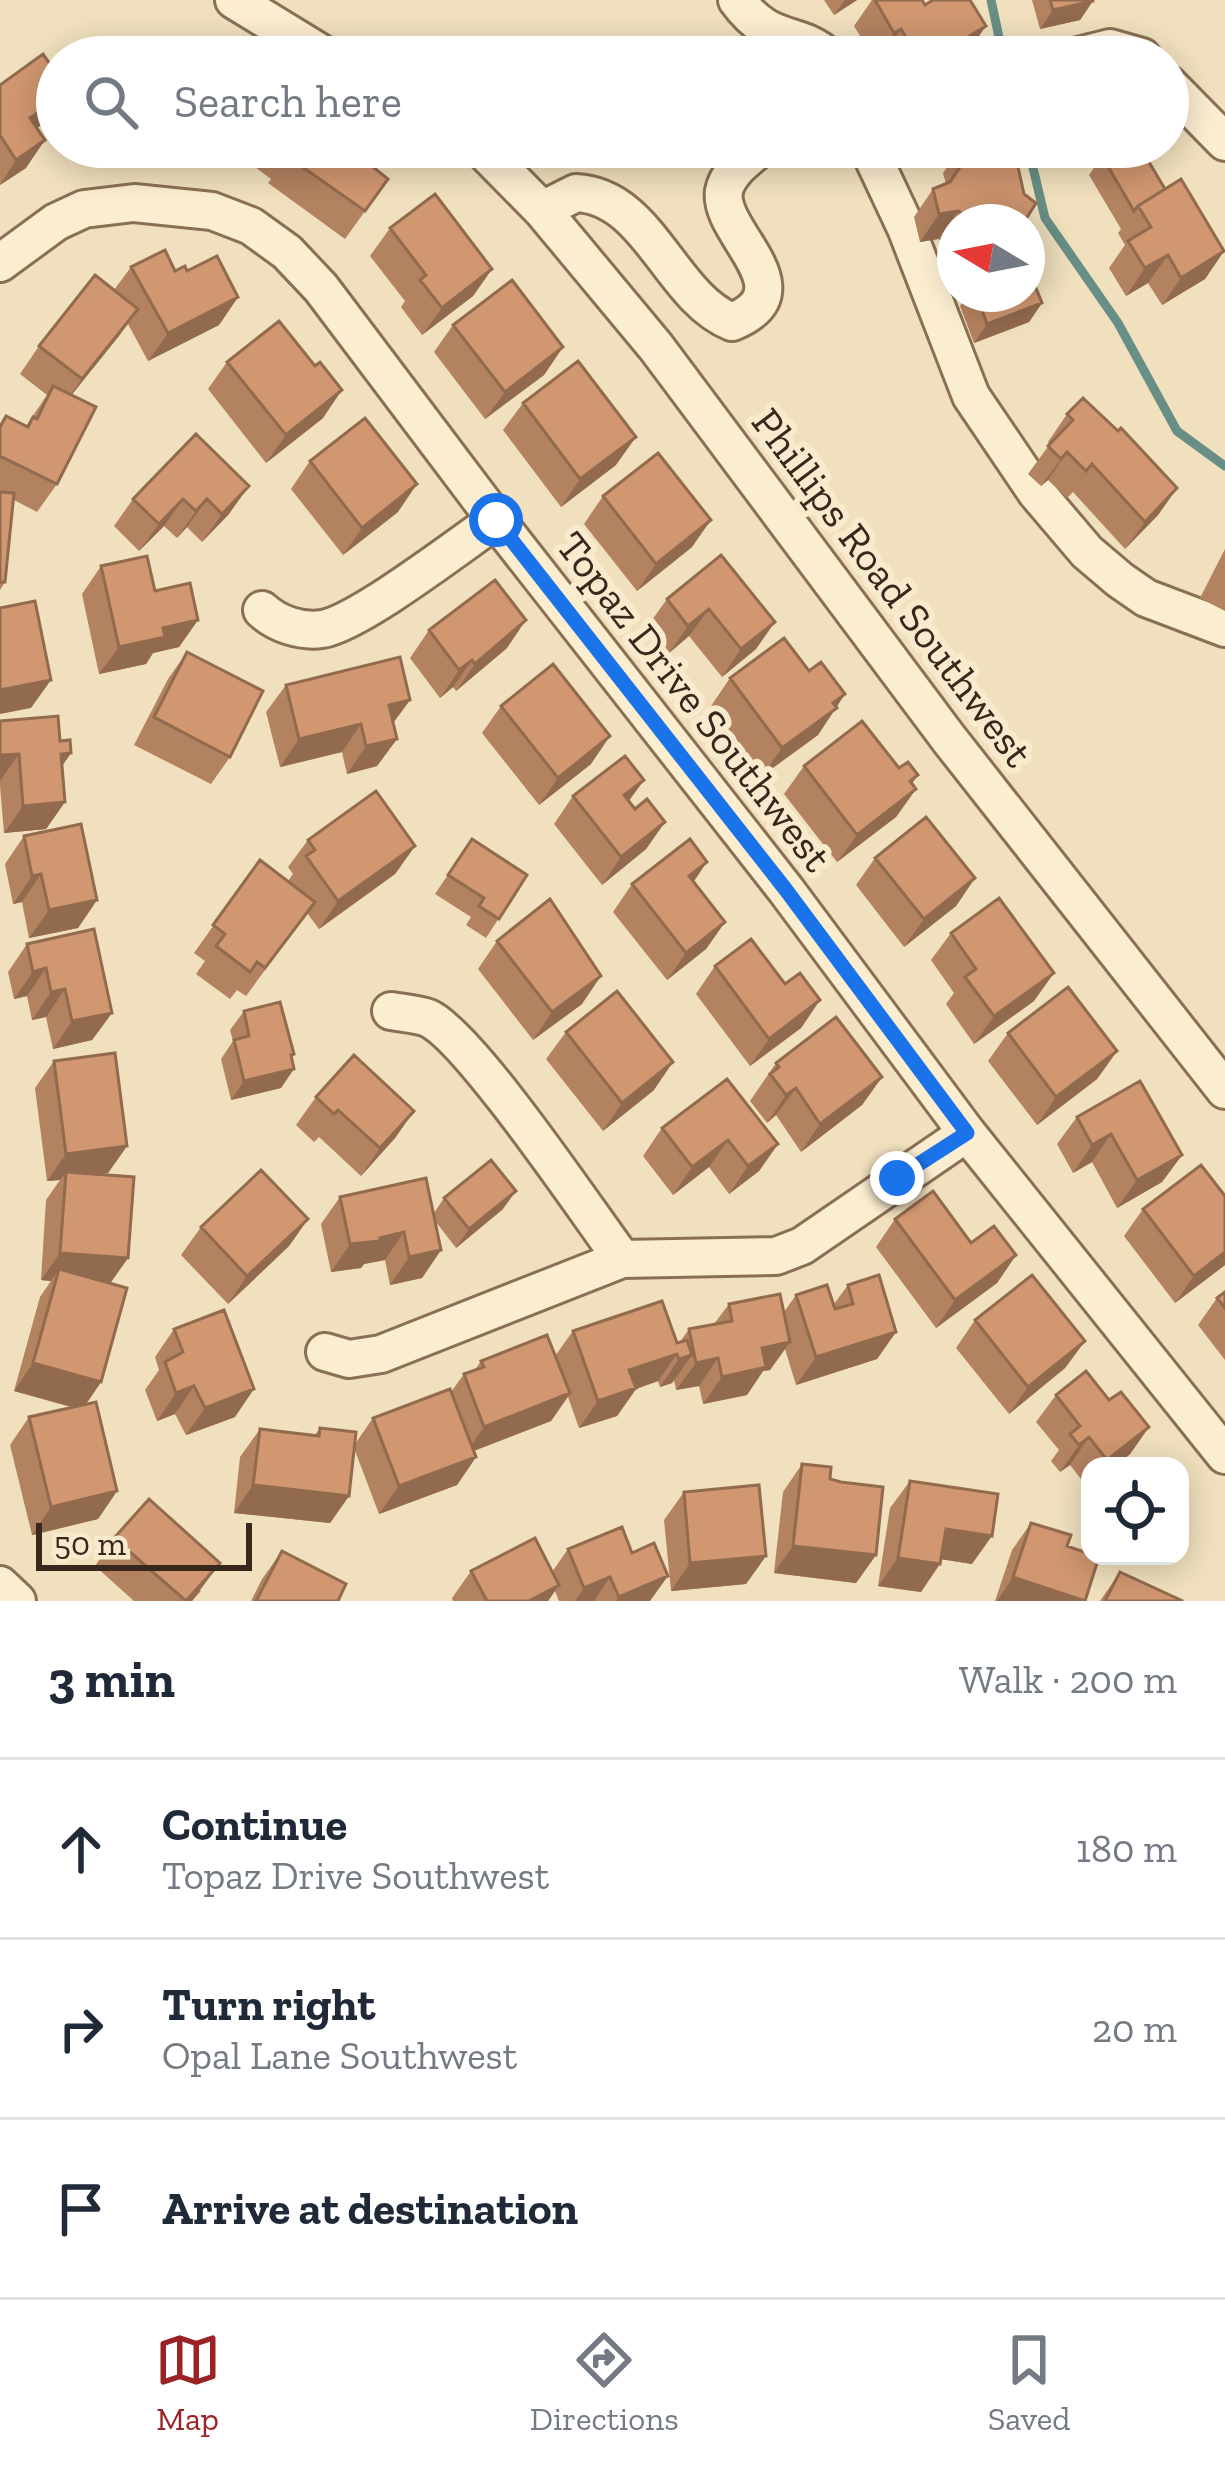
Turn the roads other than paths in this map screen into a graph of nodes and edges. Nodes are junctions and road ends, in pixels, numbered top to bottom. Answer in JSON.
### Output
{"nodes":[{"id":1,"x":233,"y":0,"type":"edge"},
{"id":2,"x":737,"y":0,"type":"edge"},
{"id":3,"x":292,"y":36,"type":"edge"},
{"id":4,"x":780,"y":36,"type":"edge"},
{"id":5,"x":1189,"y":105,"type":"edge"},
{"id":6,"x":1225,"y":142,"type":"edge"},
{"id":7,"x":501,"y":168,"type":"edge"},
{"id":8,"x":738,"y":168,"type":"edge"},
{"id":9,"x":878,"y":168,"type":"edge"},
{"id":10,"x":542,"y":210,"type":"junction"},
{"id":11,"x":0,"y":262,"type":"edge"},
{"id":12,"x":496,"y":520,"type":"junction"},
{"id":13,"x":262,"y":610,"type":"dead end"},
{"id":14,"x":1225,"y":628,"type":"edge"},
{"id":15,"x":391,"y":1011,"type":"dead end"},
{"id":16,"x":1225,"y":1090,"type":"edge"},
{"id":17,"x":967,"y":1133,"type":"junction"},
{"id":18,"x":622,"y":1259,"type":"junction"},
{"id":19,"x":325,"y":1352,"type":"dead end"},
{"id":20,"x":1225,"y":1455,"type":"edge"},
{"id":21,"x":0,"y":1586,"type":"edge"},
{"id":22,"x":17,"y":1601,"type":"edge"}],
"edges":[{"from":1,"to":3,"type":"street"},
{"from":2,"to":4,"type":"street"},
{"from":5,"to":6,"type":"street"},
{"from":7,"to":10,"type":"street","name":"Phillips Road Southwest"},
{"from":8,"to":10,"type":"street"},
{"from":9,"to":14,"type":"street"},
{"from":10,"to":16,"type":"street","name":"Phillips Road Southwest"},
{"from":11,"to":12,"type":"street","name":"Topaz Drive Southwest"},
{"from":12,"to":13,"type":"street"},
{"from":12,"to":17,"type":"street","name":"Topaz Drive Southwest"},
{"from":15,"to":18,"type":"street"},
{"from":17,"to":18,"type":"street"},
{"from":17,"to":20,"type":"street","name":"Topaz Drive Southwest"},
{"from":18,"to":19,"type":"street"},
{"from":21,"to":22,"type":"street"}]}
